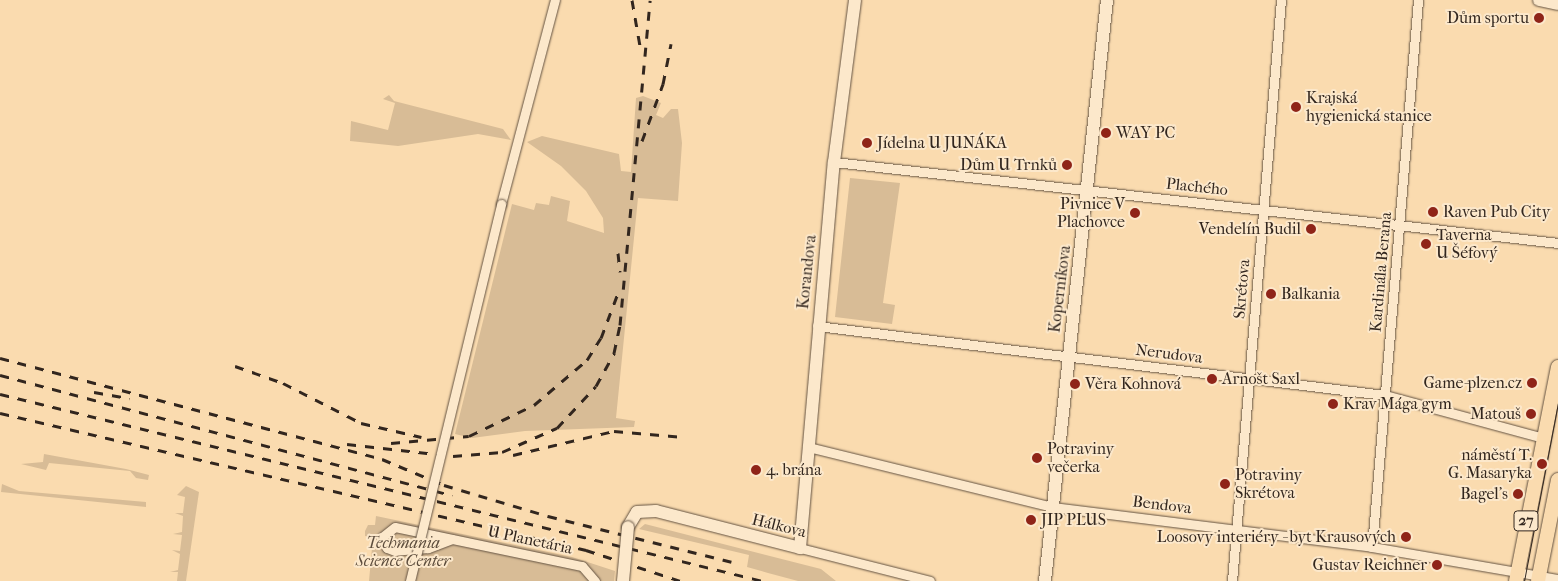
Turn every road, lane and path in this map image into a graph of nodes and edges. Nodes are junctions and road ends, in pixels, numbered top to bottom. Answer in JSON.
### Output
{"nodes":[{"id":1,"x":555,"y":0,"type":"edge"},
{"id":2,"x":855,"y":0,"type":"edge"},
{"id":3,"x":1108,"y":0,"type":"edge"},
{"id":4,"x":1281,"y":0,"type":"edge"},
{"id":5,"x":1418,"y":0,"type":"edge"},
{"id":6,"x":1539,"y":0,"type":"edge"},
{"id":7,"x":1558,"y":4,"type":"edge"},
{"id":8,"x":834,"y":162,"type":"junction"},
{"id":9,"x":1088,"y":191,"type":"junction"},
{"id":10,"x":1264,"y":209,"type":"junction"},
{"id":11,"x":1400,"y":225,"type":"junction"},
{"id":12,"x":1558,"y":243,"type":"edge"},
{"id":13,"x":818,"y":326,"type":"junction"},
{"id":14,"x":1069,"y":357,"type":"junction"},
{"id":15,"x":1558,"y":367,"type":"edge"},
{"id":16,"x":1250,"y":379,"type":"junction"},
{"id":17,"x":1386,"y":395,"type":"junction"},
{"id":18,"x":1543,"y":438,"type":"junction"},
{"id":19,"x":808,"y":447,"type":"junction"},
{"id":20,"x":1558,"y":480,"type":"edge"},
{"id":21,"x":1053,"y":506,"type":"junction"},
{"id":22,"x":1556,"y":510,"type":"edge"},
{"id":23,"x":1238,"y":530,"type":"junction"},
{"id":24,"x":452,"y":539,"type":"junction"},
{"id":25,"x":1372,"y":546,"type":"junction"},
{"id":26,"x":800,"y":548,"type":"junction"},
{"id":27,"x":1516,"y":577,"type":"edge"},
{"id":28,"x":1538,"y":578,"type":"edge"},
{"id":29,"x":1558,"y":579,"type":"edge"},
{"id":30,"x":410,"y":581,"type":"edge"},
{"id":31,"x":595,"y":581,"type":"edge"},
{"id":32,"x":623,"y":581,"type":"edge"},
{"id":33,"x":930,"y":581,"type":"edge"},
{"id":34,"x":1045,"y":581,"type":"edge"},
{"id":35,"x":1232,"y":581,"type":"edge"}],
"edges":[{"from":1,"to":30,"type":"street","bridge":true},
{"from":2,"to":8,"type":"street","name":"Korandova"},
{"from":3,"to":9,"type":"street","name":"Koperníkova"},
{"from":4,"to":10,"type":"street","name":"Skrétova"},
{"from":5,"to":11,"type":"street","name":"Kardinála Berana"},
{"from":6,"to":7,"type":"street"},
{"from":8,"to":9,"type":"street","name":"Plachého"},
{"from":8,"to":13,"type":"street","name":"Korandova"},
{"from":9,"to":10,"type":"street","name":"Plachého"},
{"from":9,"to":14,"type":"street","name":"Koperníkova"},
{"from":10,"to":11,"type":"street","name":"Plachého"},
{"from":10,"to":16,"type":"street","name":"Skrétova"},
{"from":11,"to":12,"type":"street","name":"Plachého"},
{"from":11,"to":17,"type":"street","name":"Kardinála Berana"},
{"from":13,"to":14,"type":"street","name":"Nerudova"},
{"from":13,"to":19,"type":"street","name":"Korandova"},
{"from":14,"to":16,"type":"street","name":"Nerudova"},
{"from":14,"to":21,"type":"street","name":"Koperníkova"},
{"from":15,"to":18,"type":"main road","number":"27"},
{"from":16,"to":17,"type":"street","name":"Nerudova"},
{"from":16,"to":23,"type":"street","name":"Skrétova"},
{"from":17,"to":18,"type":"street","name":"Nerudova"},
{"from":17,"to":25,"type":"street","name":"Kardinála Berana"},
{"from":18,"to":27,"type":"main road","number":"27"},
{"from":19,"to":21,"type":"street","name":"Bendova"},
{"from":19,"to":26,"type":"street","name":"Korandova"},
{"from":20,"to":22,"type":"main road","number":"27"},
{"from":21,"to":23,"type":"street","name":"Bendova"},
{"from":21,"to":34,"type":"street","name":"Koperníkova"},
{"from":22,"to":28,"type":"main road","number":"27"},
{"from":23,"to":25,"type":"street","name":"Bendova"},
{"from":23,"to":35,"type":"street","name":"Skrétova"},
{"from":24,"to":24,"type":"street","name":"U Planetária"},
{"from":24,"to":31,"type":"street","name":"U Planetária"},
{"from":25,"to":27,"type":"street","name":"Bendova"},
{"from":26,"to":32,"type":"street","name":"Hálkova","bridge":true},
{"from":26,"to":33,"type":"street","name":"Hálkova"},
{"from":27,"to":28,"type":"street","name":"Bendova"},
{"from":28,"to":29,"type":"street"}]}
